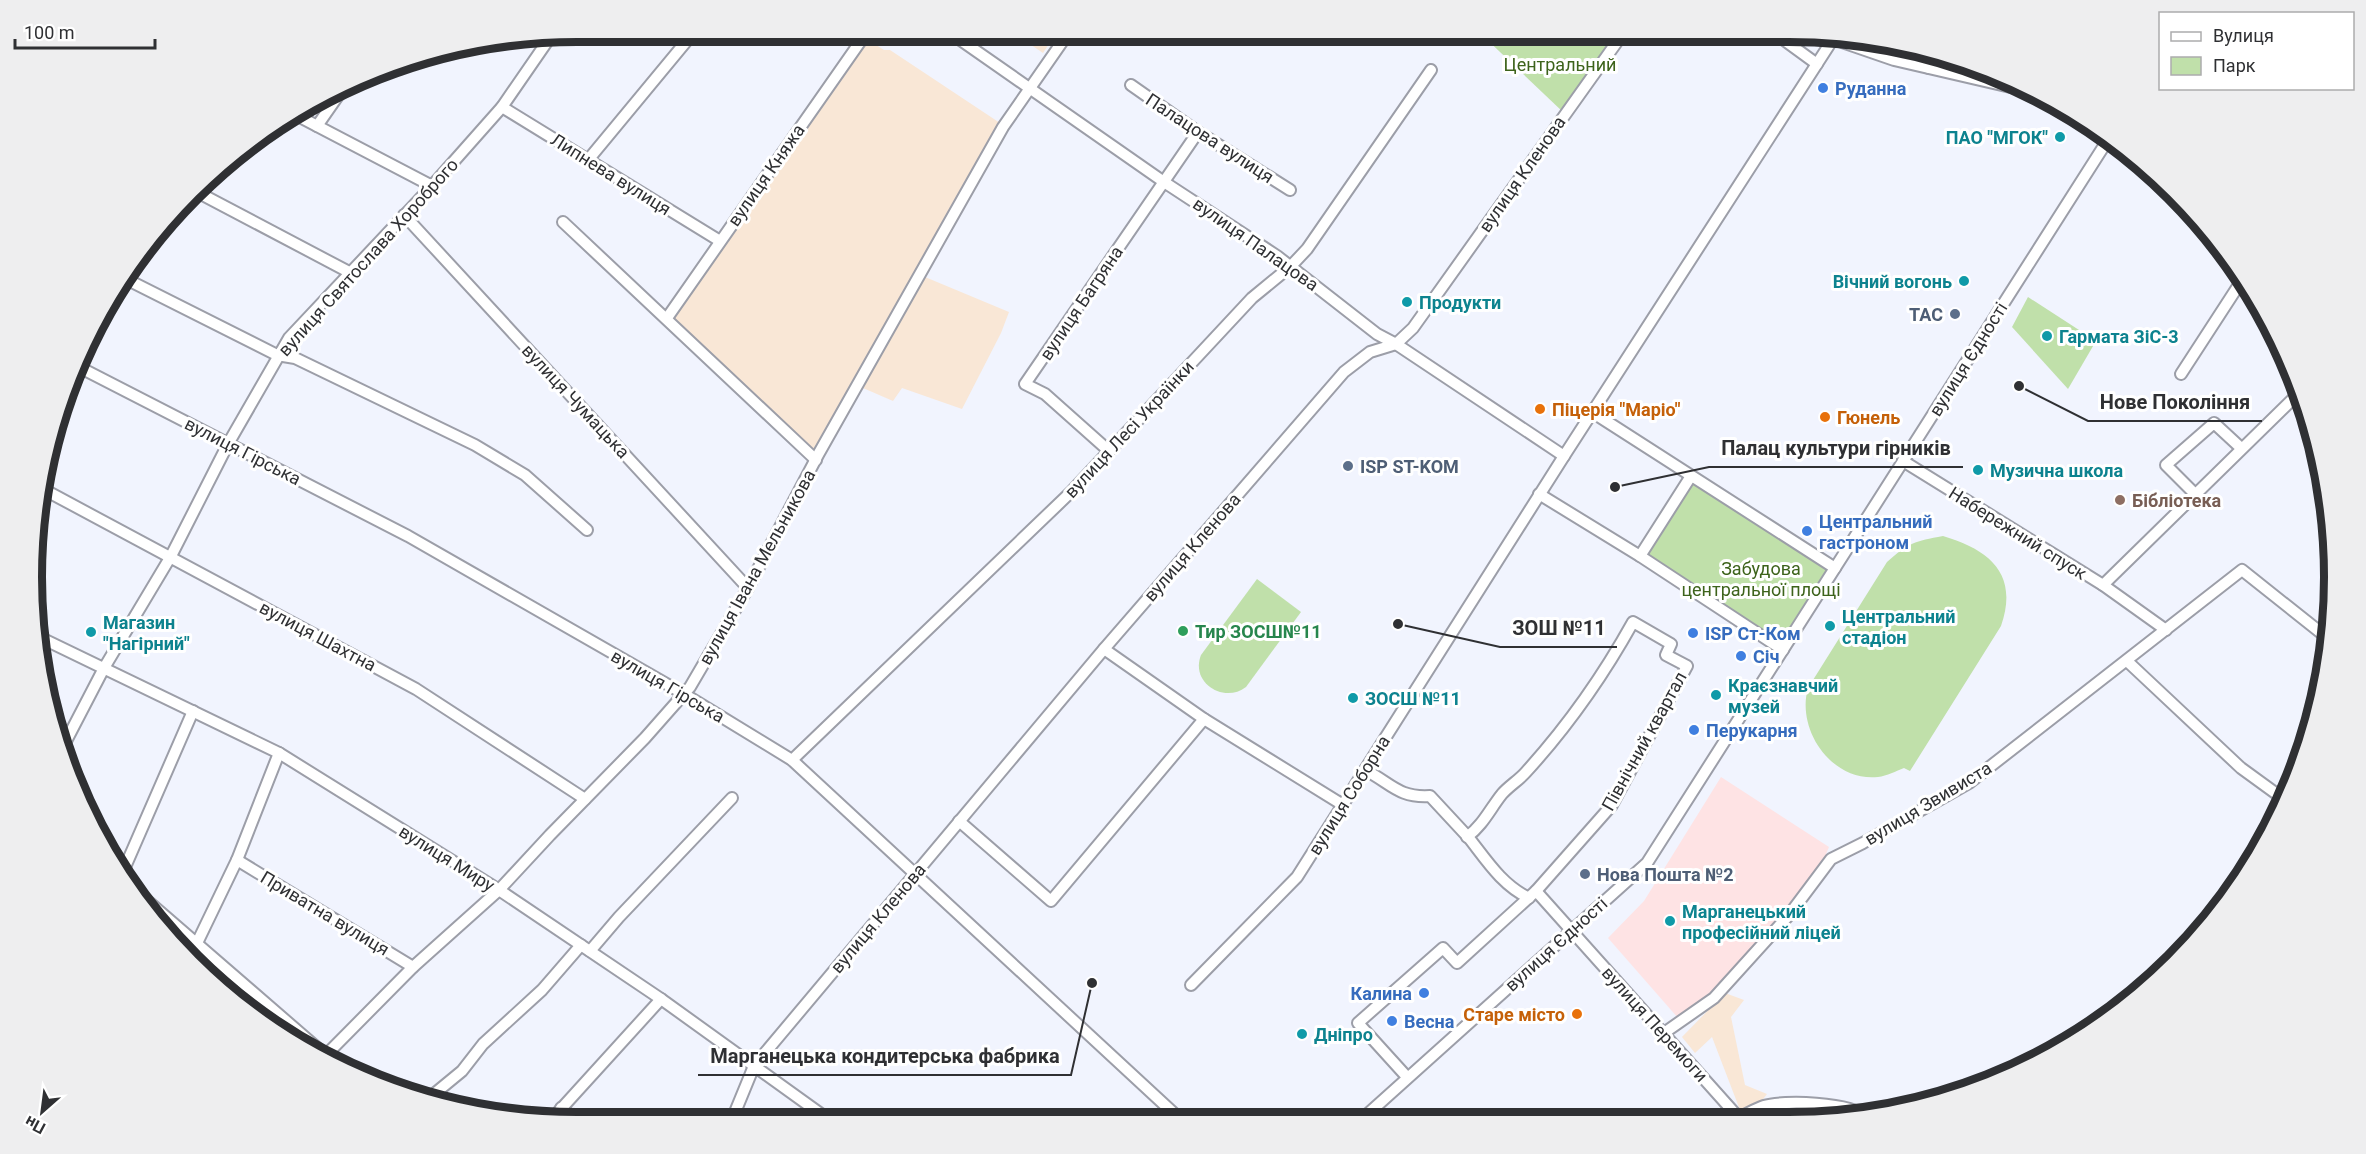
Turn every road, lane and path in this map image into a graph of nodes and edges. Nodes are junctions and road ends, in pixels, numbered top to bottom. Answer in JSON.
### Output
{"nodes":[{"id":1,"x":686,"y":42,"type":"edge"},
{"id":2,"x":860,"y":42,"type":"edge"},
{"id":3,"x":963,"y":42,"type":"edge"},
{"id":4,"x":1062,"y":42,"type":"edge"},
{"id":5,"x":1617,"y":42,"type":"edge"},
{"id":6,"x":1787,"y":42,"type":"edge"},
{"id":7,"x":546,"y":43,"type":"edge"},
{"id":8,"x":1830,"y":44,"type":"edge"},
{"id":9,"x":1855,"y":47,"type":"edge"},
{"id":10,"x":1931,"y":61,"type":"edge"},
{"id":11,"x":1817,"y":64,"type":"junction"},
{"id":12,"x":1929,"y":68,"type":"junction"},
{"id":13,"x":1431,"y":70,"type":"dead end"},
{"id":14,"x":1995,"y":83,"type":"edge"},
{"id":15,"x":1131,"y":85,"type":"dead end"},
{"id":16,"x":1031,"y":88,"type":"junction"},
{"id":17,"x":335,"y":99,"type":"edge"},
{"id":18,"x":502,"y":107,"type":"junction"},
{"id":19,"x":302,"y":118,"type":"edge"},
{"id":20,"x":317,"y":126,"type":"junction"},
{"id":21,"x":1198,"y":132,"type":"junction"},
{"id":22,"x":2104,"y":145,"type":"edge"},
{"id":23,"x":588,"y":160,"type":"junction"},
{"id":24,"x":1164,"y":182,"type":"junction"},
{"id":25,"x":432,"y":186,"type":"junction"},
{"id":26,"x":1290,"y":190,"type":"dead end"},
{"id":27,"x":203,"y":195,"type":"edge"},
{"id":28,"x":404,"y":215,"type":"junction"},
{"id":29,"x":563,"y":222,"type":"dead end"},
{"id":30,"x":720,"y":241,"type":"junction"},
{"id":31,"x":1291,"y":266,"type":"junction"},
{"id":32,"x":349,"y":272,"type":"junction"},
{"id":33,"x":131,"y":282,"type":"edge"},
{"id":34,"x":2238,"y":286,"type":"edge"},
{"id":35,"x":667,"y":318,"type":"junction"},
{"id":36,"x":1396,"y":344,"type":"junction"},
{"id":37,"x":277,"y":355,"type":"junction"},
{"id":38,"x":84,"y":369,"type":"edge"},
{"id":39,"x":2181,"y":374,"type":"dead end"},
{"id":40,"x":2293,"y":398,"type":"edge"},
{"id":41,"x":1593,"y":412,"type":"junction"},
{"id":42,"x":228,"y":444,"type":"junction"},
{"id":43,"x":2241,"y":448,"type":"junction"},
{"id":44,"x":1109,"y":451,"type":"junction"},
{"id":45,"x":1564,"y":456,"type":"junction"},
{"id":46,"x":816,"y":460,"type":"junction"},
{"id":47,"x":1903,"y":461,"type":"junction"},
{"id":48,"x":1691,"y":476,"type":"junction"},
{"id":49,"x":49,"y":492,"type":"edge"},
{"id":50,"x":1539,"y":494,"type":"junction"},
{"id":51,"x":2195,"y":494,"type":"junction"},
{"id":52,"x":587,"y":530,"type":"dead end"},
{"id":53,"x":171,"y":556,"type":"junction"},
{"id":54,"x":1640,"y":556,"type":"junction"},
{"id":55,"x":1835,"y":568,"type":"junction"},
{"id":56,"x":2103,"y":585,"type":"junction"},
{"id":57,"x":748,"y":588,"type":"junction"},
{"id":58,"x":2321,"y":629,"type":"edge"},
{"id":59,"x":2166,"y":630,"type":"junction"},
{"id":60,"x":46,"y":641,"type":"edge"},
{"id":61,"x":1104,"y":649,"type":"junction"},
{"id":62,"x":1783,"y":650,"type":"junction"},
{"id":63,"x":2127,"y":661,"type":"junction"},
{"id":64,"x":104,"y":668,"type":"junction"},
{"id":65,"x":684,"y":694,"type":"junction"},
{"id":66,"x":193,"y":711,"type":"junction"},
{"id":67,"x":1204,"y":719,"type":"junction"},
{"id":68,"x":67,"y":739,"type":"edge"},
{"id":69,"x":279,"y":753,"type":"junction"},
{"id":70,"x":792,"y":760,"type":"junction"},
{"id":71,"x":1365,"y":770,"type":"junction"},
{"id":72,"x":2278,"y":795,"type":"edge"},
{"id":73,"x":732,"y":798,"type":"dead end"},
{"id":74,"x":585,"y":799,"type":"junction"},
{"id":75,"x":1343,"y":805,"type":"junction"},
{"id":76,"x":958,"y":821,"type":"junction"},
{"id":77,"x":1467,"y":837,"type":"junction"},
{"id":78,"x":237,"y":860,"type":"junction"},
{"id":79,"x":126,"y":864,"type":"edge"},
{"id":80,"x":915,"y":874,"type":"junction"},
{"id":81,"x":499,"y":890,"type":"junction"},
{"id":82,"x":1533,"y":894,"type":"junction"},
{"id":83,"x":159,"y":911,"type":"edge"},
{"id":84,"x":1571,"y":931,"type":"junction"},
{"id":85,"x":197,"y":944,"type":"junction"},
{"id":86,"x":585,"y":948,"type":"junction"},
{"id":87,"x":413,"y":967,"type":"junction"},
{"id":88,"x":1191,"y":985,"type":"dead end"},
{"id":89,"x":661,"y":999,"type":"junction"},
{"id":90,"x":1664,"y":1033,"type":"junction"},
{"id":91,"x":306,"y":1038,"type":"edge"},
{"id":92,"x":330,"y":1051,"type":"edge"},
{"id":93,"x":754,"y":1066,"type":"junction"},
{"id":94,"x":1407,"y":1077,"type":"junction"},
{"id":95,"x":435,"y":1093,"type":"edge"},
{"id":96,"x":561,"y":1108,"type":"junction"},
{"id":97,"x":1847,"y":1108,"type":"edge"},
{"id":98,"x":558,"y":1111,"type":"edge"},
{"id":99,"x":566,"y":1112,"type":"edge"},
{"id":100,"x":735,"y":1112,"type":"edge"},
{"id":101,"x":817,"y":1112,"type":"edge"},
{"id":102,"x":1172,"y":1112,"type":"edge"},
{"id":103,"x":1370,"y":1112,"type":"edge"},
{"id":104,"x":1734,"y":1112,"type":"edge"},
{"id":105,"x":1751,"y":1112,"type":"edge"}],
"edges":[{"from":1,"to":23,"type":"street"},
{"from":2,"to":30,"type":"street","name":"вулиця Княжа"},
{"from":3,"to":16,"type":"street","name":"вулиця Палацова"},
{"from":4,"to":16,"type":"street","name":"вулиця Івана Мельникова"},
{"from":5,"to":36,"type":"street","name":"вулиця Кленова"},
{"from":6,"to":11,"type":"street"},
{"from":7,"to":18,"type":"street","name":"вулиця Святослава Хороброго"},
{"from":8,"to":11,"type":"street","name":"вулиця Соборна"},
{"from":9,"to":12,"type":"street"},
{"from":10,"to":12,"type":"street"},
{"from":11,"to":41,"type":"street","name":"вулиця Соборна"},
{"from":12,"to":14,"type":"street"},
{"from":13,"to":31,"type":"street","name":"вулиця Лесі Українки"},
{"from":15,"to":21,"type":"street","name":"Палацова вулиця"},
{"from":16,"to":24,"type":"street","name":"вулиця Палацова"},
{"from":16,"to":46,"type":"street","name":"вулиця Івана Мельникова"},
{"from":17,"to":20,"type":"street"},
{"from":18,"to":23,"type":"street","name":"Липнева вулиця"},
{"from":18,"to":25,"type":"street","name":"вулиця Святослава Хороброго"},
{"from":19,"to":20,"type":"street"},
{"from":20,"to":25,"type":"street"},
{"from":21,"to":24,"type":"street","name":"вулиця Багряна"},
{"from":21,"to":26,"type":"street","name":"Палацова вулиця"},
{"from":22,"to":47,"type":"street","name":"вулиця Єдності"},
{"from":23,"to":30,"type":"street","name":"Липнева вулиця"},
{"from":24,"to":31,"type":"street","name":"вулиця Палацова"},
{"from":24,"to":44,"type":"street","name":"вулиця Багряна"},
{"from":25,"to":28,"type":"street","name":"вулиця Святослава Хороброго"},
{"from":27,"to":32,"type":"street"},
{"from":28,"to":32,"type":"street","name":"вулиця Святослава Хороброго"},
{"from":28,"to":57,"type":"street","name":"вулиця Чумацька"},
{"from":29,"to":35,"type":"street"},
{"from":30,"to":35,"type":"street","name":"вулиця Княжа"},
{"from":31,"to":36,"type":"street","name":"вулиця Палацова"},
{"from":31,"to":44,"type":"street","name":"вулиця Лесі Українки"},
{"from":32,"to":37,"type":"street","name":"вулиця Святослава Хороброго"},
{"from":33,"to":37,"type":"street"},
{"from":34,"to":39,"type":"street"},
{"from":35,"to":46,"type":"street"},
{"from":36,"to":45,"type":"street","name":"вулиця Палацова"},
{"from":36,"to":61,"type":"street","name":"вулиця Кленова"},
{"from":37,"to":42,"type":"street","name":"вулиця Святослава Хороброго"},
{"from":37,"to":52,"type":"street"},
{"from":38,"to":42,"type":"street","name":"вулиця Гірська"},
{"from":40,"to":43,"type":"street"},
{"from":41,"to":45,"type":"street","name":"вулиця Соборна"},
{"from":41,"to":48,"type":"street"},
{"from":42,"to":53,"type":"street","name":"вулиця Святослава Хороброго"},
{"from":42,"to":65,"type":"street","name":"вулиця Гірська"},
{"from":43,"to":51,"type":"street"},
{"from":43,"to":51,"type":"street"},
{"from":44,"to":70,"type":"street","name":"вулиця Лесі Українки"},
{"from":45,"to":50,"type":"street","name":"вулиця Соборна"},
{"from":46,"to":57,"type":"street","name":"вулиця Івана Мельникова"},
{"from":47,"to":55,"type":"street","name":"вулиця Єдності"},
{"from":47,"to":56,"type":"street","name":"Набережний спуск"},
{"from":48,"to":54,"type":"street"},
{"from":48,"to":55,"type":"street"},
{"from":49,"to":53,"type":"street","name":"вулиця Шахтна"},
{"from":50,"to":54,"type":"street"},
{"from":50,"to":71,"type":"street","name":"вулиця Соборна"},
{"from":51,"to":56,"type":"street"},
{"from":53,"to":64,"type":"street","name":"вулиця Святослава Хороброго"},
{"from":53,"to":74,"type":"street","name":"вулиця Шахтна"},
{"from":54,"to":62,"type":"street"},
{"from":55,"to":62,"type":"street","name":"вулиця Єдності"},
{"from":56,"to":59,"type":"street","name":"Набережний спуск"},
{"from":57,"to":65,"type":"street","name":"вулиця Івана Мельникова"},
{"from":58,"to":59,"type":"street","name":"вулиця Звивиста"},
{"from":59,"to":63,"type":"street","name":"вулиця Звивиста"},
{"from":60,"to":64,"type":"street","name":"вулиця Миру"},
{"from":61,"to":67,"type":"street"},
{"from":61,"to":76,"type":"street","name":"вулиця Кленова"},
{"from":62,"to":84,"type":"street","name":"вулиця Єдності"},
{"from":63,"to":72,"type":"street"},
{"from":63,"to":90,"type":"street","name":"вулиця Звивиста"},
{"from":64,"to":66,"type":"street","name":"вулиця Миру"},
{"from":64,"to":68,"type":"street","name":"вулиця Святослава Хороброго"},
{"from":65,"to":70,"type":"street","name":"вулиця Гірська"},
{"from":65,"to":74,"type":"street","name":"вулиця Івана Мельникова"},
{"from":66,"to":69,"type":"street","name":"вулиця Миру"},
{"from":66,"to":79,"type":"street"},
{"from":67,"to":75,"type":"street"},
{"from":67,"to":76,"type":"street"},
{"from":69,"to":78,"type":"street"},
{"from":69,"to":81,"type":"street","name":"вулиця Миру"},
{"from":70,"to":80,"type":"street","name":"вулиця Гірська"},
{"from":71,"to":75,"type":"street","name":"вулиця Соборна"},
{"from":71,"to":77,"type":"street"},
{"from":73,"to":86,"type":"street"},
{"from":74,"to":81,"type":"street","name":"вулиця Івана Мельникова"},
{"from":75,"to":88,"type":"street","name":"вулиця Соборна"},
{"from":76,"to":80,"type":"street","name":"вулиця Кленова"},
{"from":77,"to":82,"type":"street"},
{"from":77,"to":82,"type":"street","name":"Північний квартал"},
{"from":78,"to":85,"type":"street"},
{"from":78,"to":87,"type":"street","name":"Приватна вулиця"},
{"from":80,"to":93,"type":"street","name":"вулиця Кленова"},
{"from":80,"to":102,"type":"street","name":"вулиця Гірська"},
{"from":81,"to":86,"type":"street","name":"вулиця Миру"},
{"from":81,"to":87,"type":"street","name":"вулиця Івана Мельникова"},
{"from":82,"to":84,"type":"street"},
{"from":82,"to":94,"type":"street","name":"Північний квартал"},
{"from":83,"to":85,"type":"street"},
{"from":84,"to":90,"type":"street","name":"вулиця Перемоги"},
{"from":84,"to":94,"type":"street","name":"вулиця Єдності"},
{"from":85,"to":91,"type":"street"},
{"from":86,"to":89,"type":"street","name":"вулиця Миру"},
{"from":86,"to":95,"type":"street"},
{"from":87,"to":92,"type":"street","name":"вулиця Івана Мельникова"},
{"from":89,"to":93,"type":"street","name":"вулиця Миру"},
{"from":89,"to":96,"type":"street"},
{"from":90,"to":104,"type":"street","name":"вулиця Перемоги"},
{"from":93,"to":100,"type":"street","name":"вулиця Кленова"},
{"from":93,"to":101,"type":"street","name":"вулиця Миру"},
{"from":94,"to":103,"type":"street","name":"вулиця Єдності"},
{"from":96,"to":98,"type":"street"},
{"from":96,"to":99,"type":"street"},
{"from":97,"to":105,"type":"street"}]}
